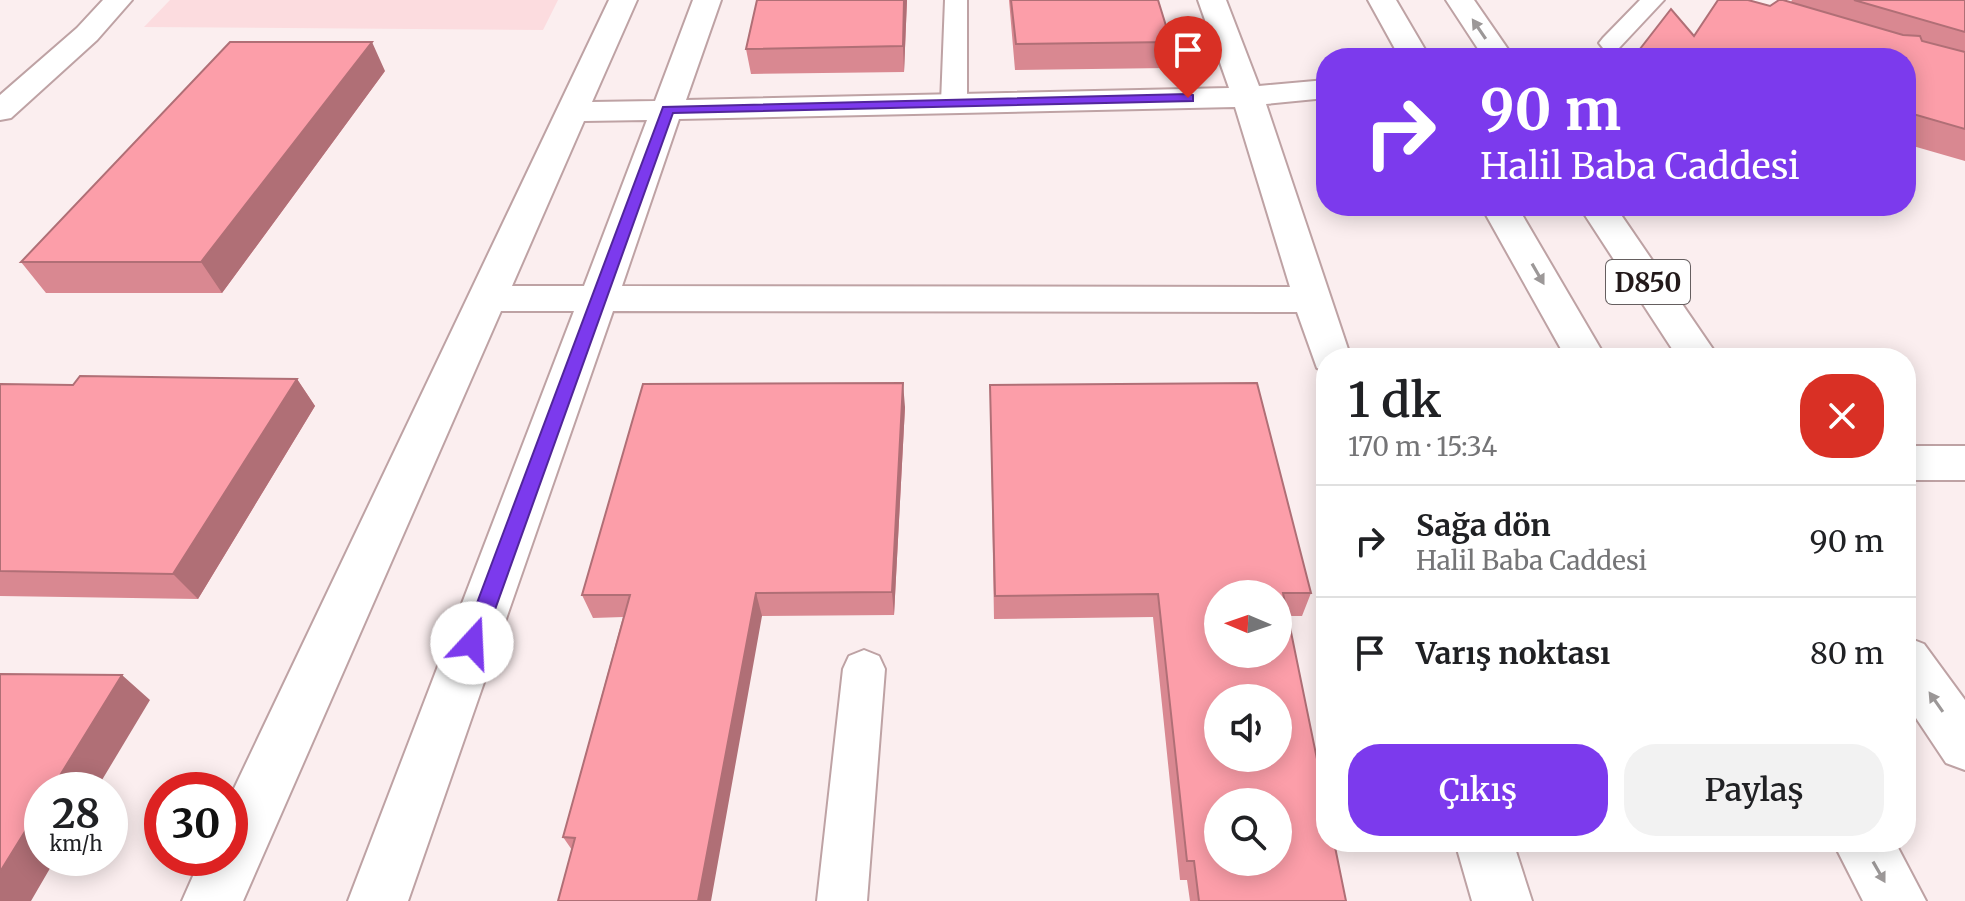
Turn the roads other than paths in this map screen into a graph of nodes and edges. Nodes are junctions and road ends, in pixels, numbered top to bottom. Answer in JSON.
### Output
{"nodes":[{"id":1,"x":118,"y":0,"type":"edge"},
{"id":2,"x":623,"y":0,"type":"edge"},
{"id":3,"x":707,"y":0,"type":"edge"},
{"id":4,"x":956,"y":0,"type":"edge"},
{"id":5,"x":1212,"y":0,"type":"edge"},
{"id":6,"x":1382,"y":0,"type":"edge"},
{"id":7,"x":1460,"y":0,"type":"edge"},
{"id":8,"x":1653,"y":0,"type":"edge"},
{"id":9,"x":1611,"y":43,"type":"dead end"},
{"id":10,"x":1409,"y":48,"type":"edge"},
{"id":11,"x":1492,"y":48,"type":"edge"},
{"id":12,"x":1316,"y":90,"type":"edge"},
{"id":13,"x":1246,"y":97,"type":"junction"},
{"id":14,"x":954,"y":103,"type":"junction"},
{"id":15,"x":667,"y":109,"type":"junction"},
{"id":16,"x":0,"y":111,"type":"edge"},
{"id":17,"x":572,"y":112,"type":"junction"},
{"id":18,"x":1505,"y":216,"type":"edge"},
{"id":19,"x":1604,"y":216,"type":"edge"},
{"id":20,"x":487,"y":298,"type":"junction"},
{"id":21,"x":598,"y":298,"type":"junction"},
{"id":22,"x":1313,"y":300,"type":"junction"},
{"id":23,"x":1328,"y":348,"type":"edge"},
{"id":24,"x":1580,"y":348,"type":"edge"},
{"id":25,"x":1692,"y":348,"type":"edge"},
{"id":26,"x":1916,"y":463,"type":"edge"},
{"id":27,"x":1965,"y":463,"type":"edge"},
{"id":28,"x":864,"y":669,"type":"dead end"},
{"id":29,"x":1916,"y":674,"type":"edge"},
{"id":30,"x":1965,"y":745,"type":"edge"},
{"id":31,"x":1487,"y":852,"type":"edge"},
{"id":32,"x":1868,"y":852,"type":"edge"},
{"id":33,"x":212,"y":901,"type":"edge"},
{"id":34,"x":378,"y":901,"type":"edge"},
{"id":35,"x":842,"y":901,"type":"edge"},
{"id":36,"x":1502,"y":901,"type":"edge"},
{"id":37,"x":1896,"y":901,"type":"edge"}],
"edges":[{"from":1,"to":16,"type":"main road"},
{"from":2,"to":17,"type":"main road"},
{"from":3,"to":15,"type":"main road"},
{"from":4,"to":14,"type":"lane"},
{"from":5,"to":13,"type":"main road"},
{"from":6,"to":10,"type":"main road"},
{"from":11,"to":7,"type":"main road","one_way":true},
{"from":8,"to":9,"type":"lane"},
{"from":12,"to":13,"type":"main road"},
{"from":13,"to":14,"type":"main road"},
{"from":13,"to":22,"type":"main road"},
{"from":14,"to":15,"type":"main road"},
{"from":15,"to":17,"type":"main road"},
{"from":15,"to":21,"type":"main road"},
{"from":17,"to":20,"type":"main road"},
{"from":18,"to":24,"type":"main road","one_way":true},
{"from":19,"to":25,"type":"main road","number":"D850"},
{"from":20,"to":21,"type":"main road"},
{"from":20,"to":33,"type":"main road"},
{"from":21,"to":22,"type":"main road"},
{"from":21,"to":34,"type":"main road"},
{"from":22,"to":23,"type":"main road"},
{"from":26,"to":27,"type":"main road"},
{"from":28,"to":35,"type":"lane"},
{"from":30,"to":29,"type":"main road","one_way":true},
{"from":31,"to":36,"type":"main road"},
{"from":32,"to":37,"type":"main road","one_way":true}]}
